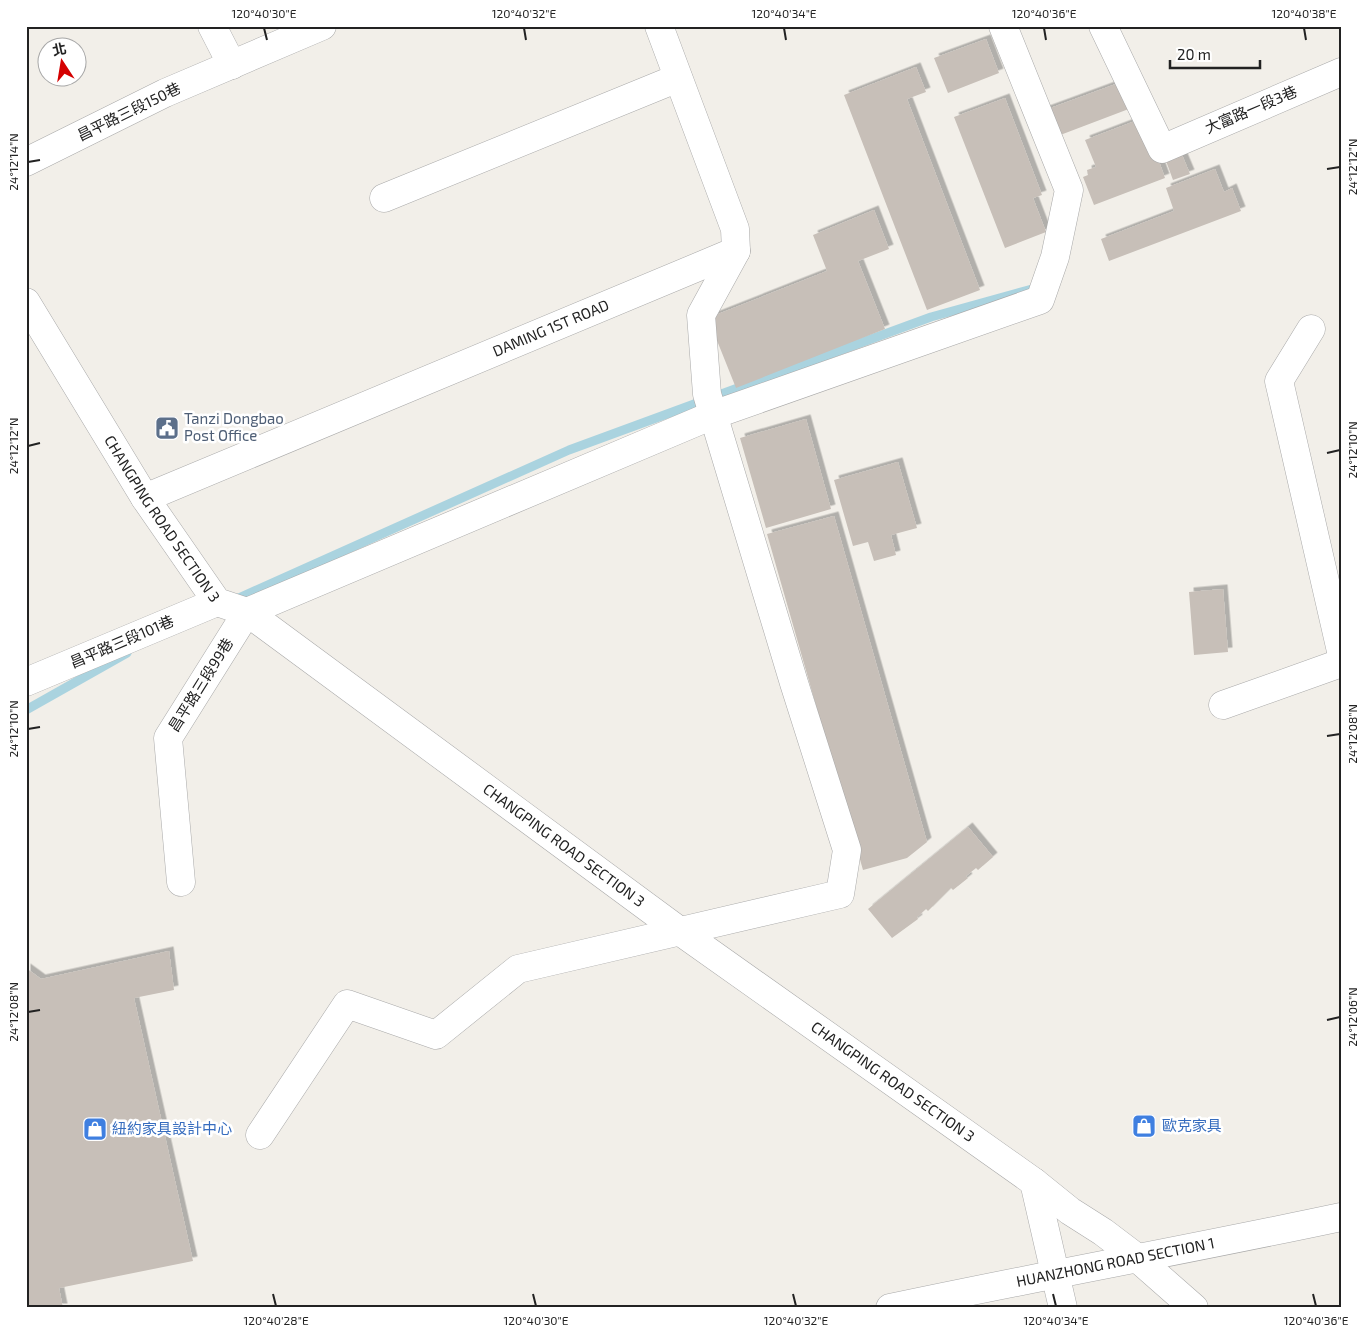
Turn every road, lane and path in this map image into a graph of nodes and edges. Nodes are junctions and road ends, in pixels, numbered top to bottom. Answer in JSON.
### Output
{"nodes":[{"id":1,"x":212,"y":26,"type":"edge"},
{"id":2,"x":322,"y":26,"type":"edge"},
{"id":3,"x":659,"y":26,"type":"edge"},
{"id":4,"x":1003,"y":26,"type":"edge"},
{"id":5,"x":1104,"y":26,"type":"edge"},
{"id":6,"x":232,"y":65,"type":"junction"},
{"id":7,"x":1341,"y":72,"type":"edge"},
{"id":8,"x":678,"y":78,"type":"junction"},
{"id":9,"x":26,"y":162,"type":"edge"},
{"id":10,"x":384,"y":198,"type":"dead end"},
{"id":11,"x":736,"y":251,"type":"junction"},
{"id":12,"x":26,"y":302,"type":"edge"},
{"id":13,"x":1311,"y":329,"type":"dead end"},
{"id":14,"x":713,"y":416,"type":"junction"},
{"id":15,"x":145,"y":498,"type":"junction"},
{"id":16,"x":217,"y":602,"type":"junction"},
{"id":17,"x":247,"y":612,"type":"junction"},
{"id":18,"x":1341,"y":651,"type":"edge"},
{"id":19,"x":1341,"y":664,"type":"edge"},
{"id":20,"x":26,"y":682,"type":"edge"},
{"id":21,"x":1223,"y":706,"type":"dead end"},
{"id":22,"x":181,"y":882,"type":"dead end"},
{"id":23,"x":681,"y":932,"type":"junction"},
{"id":24,"x":260,"y":1136,"type":"dead end"},
{"id":25,"x":1034,"y":1182,"type":"junction"},
{"id":26,"x":1341,"y":1217,"type":"edge"},
{"id":27,"x":1136,"y":1257,"type":"junction"},
{"id":28,"x":1055,"y":1273,"type":"junction"},
{"id":29,"x":890,"y":1308,"type":"edge"},
{"id":30,"x":1063,"y":1308,"type":"edge"},
{"id":31,"x":1194,"y":1308,"type":"edge"}],
"edges":[{"from":1,"to":6,"type":"street"},
{"from":2,"to":6,"type":"street","name":"昌平路三段150巷"},
{"from":3,"to":8,"type":"street"},
{"from":4,"to":14,"type":"street"},
{"from":5,"to":7,"type":"street","name":"大富路一段3巷"},
{"from":6,"to":9,"type":"street","name":"昌平路三段150巷"},
{"from":8,"to":10,"type":"street"},
{"from":8,"to":11,"type":"street"},
{"from":11,"to":14,"type":"street"},
{"from":11,"to":15,"type":"street","name":"DAMING 1ST ROAD"},
{"from":12,"to":15,"type":"street","name":"CHANGPING ROAD SECTION 3"},
{"from":13,"to":18,"type":"street"},
{"from":14,"to":17,"type":"street"},
{"from":14,"to":23,"type":"street"},
{"from":15,"to":16,"type":"street","name":"CHANGPING ROAD SECTION 3"},
{"from":16,"to":17,"type":"street","name":"CHANGPING ROAD SECTION 3"},
{"from":16,"to":20,"type":"street","name":"昌平路三段101巷"},
{"from":17,"to":22,"type":"street","name":"昌平路三段99巷"},
{"from":17,"to":23,"type":"street","name":"CHANGPING ROAD SECTION 3"},
{"from":19,"to":21,"type":"street"},
{"from":23,"to":24,"type":"street"},
{"from":23,"to":25,"type":"street","name":"CHANGPING ROAD SECTION 3"},
{"from":25,"to":27,"type":"street","name":"CHANGPING ROAD SECTION 3"},
{"from":25,"to":28,"type":"street"},
{"from":26,"to":27,"type":"street","name":"HUANZHONG ROAD SECTION 1"},
{"from":27,"to":28,"type":"street","name":"HUANZHONG ROAD SECTION 1"},
{"from":27,"to":31,"type":"street","name":"CHANGPING ROAD SECTION 3"},
{"from":28,"to":29,"type":"street","name":"HUANZHONG ROAD SECTION 1"},
{"from":28,"to":30,"type":"street"}]}
